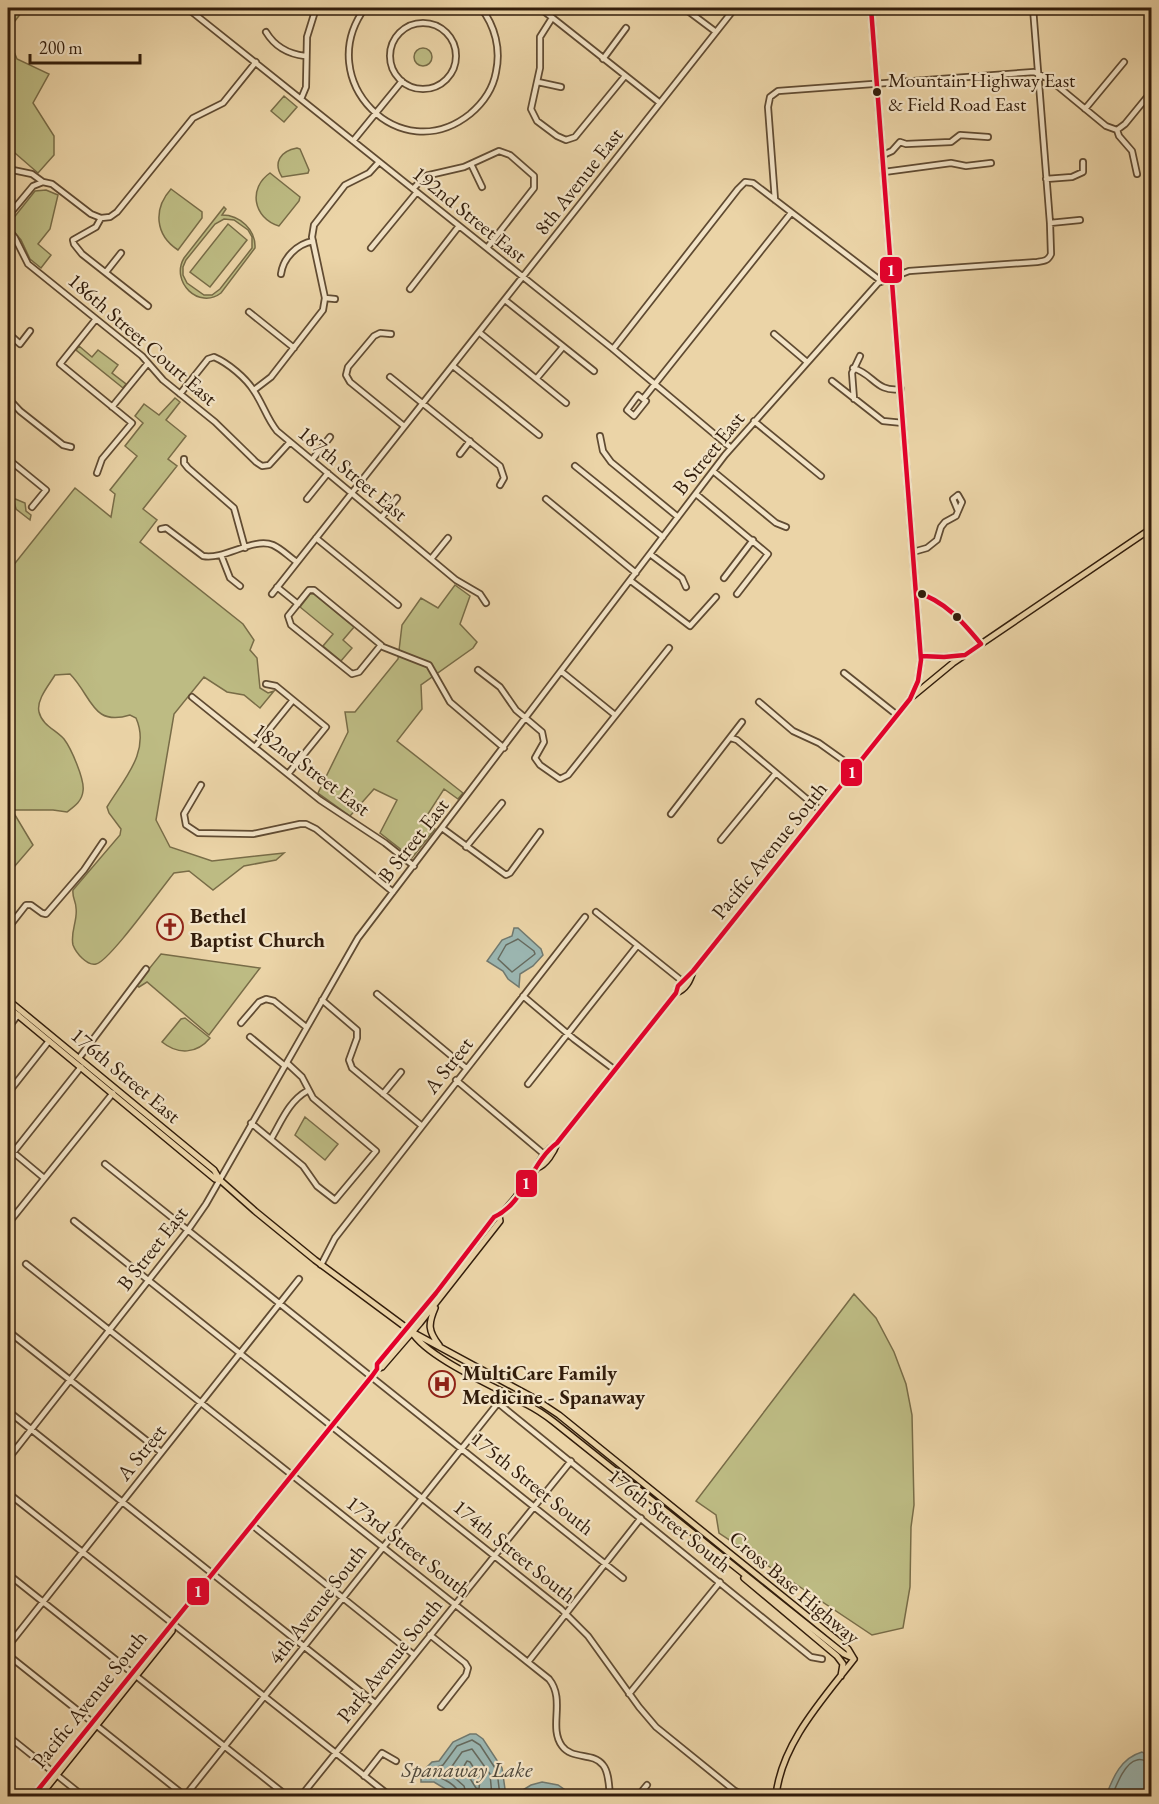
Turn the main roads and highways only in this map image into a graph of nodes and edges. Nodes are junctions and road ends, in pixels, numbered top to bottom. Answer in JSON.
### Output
{"nodes":[{"id":1,"x":871,"y":8,"type":"edge"},
{"id":2,"x":1152,"y":528,"type":"edge"},
{"id":3,"x":965,"y":655,"type":"junction"},
{"id":4,"x":921,"y":656,"type":"junction"},
{"id":5,"x":944,"y":657,"type":"junction"},
{"id":6,"x":955,"y":662,"type":"junction"},
{"id":7,"x":910,"y":699,"type":"junction"},
{"id":8,"x":693,"y":972,"type":"junction"},
{"id":9,"x":676,"y":993,"type":"junction"},
{"id":10,"x":8,"y":1000,"type":"edge"},
{"id":11,"x":8,"y":1007,"type":"edge"},
{"id":12,"x":49,"y":1041,"type":"junction"},
{"id":13,"x":80,"y":1058,"type":"junction"},
{"id":14,"x":113,"y":1093,"type":"junction"},
{"id":15,"x":150,"y":1116,"type":"junction"},
{"id":16,"x":557,"y":1143,"type":"junction"},
{"id":17,"x":537,"y":1168,"type":"junction"},
{"id":18,"x":220,"y":1180,"type":"junction"},
{"id":19,"x":499,"y":1216,"type":"junction"},
{"id":20,"x":437,"y":1302,"type":"junction"},
{"id":21,"x":410,"y":1330,"type":"junction"},
{"id":22,"x":440,"y":1346,"type":"junction"},
{"id":23,"x":696,"y":1535,"type":"junction"},
{"id":24,"x":854,"y":1659,"type":"junction"},
{"id":25,"x":841,"y":1676,"type":"junction"},
{"id":26,"x":55,"y":1774,"type":"junction"},
{"id":27,"x":33,"y":1797,"type":"edge"},
{"id":28,"x":40,"y":1797,"type":"edge"},
{"id":29,"x":776,"y":1797,"type":"edge"}],
"edges":[{"from":1,"to":4,"type":"main road","name":"Pacific Avenue South"},
{"from":2,"to":3,"type":"main road"},
{"from":3,"to":5,"type":"main road"},
{"from":3,"to":6,"type":"main road"},
{"from":4,"to":5,"type":"main road"},
{"from":4,"to":7,"type":"main road","name":"Pacific Avenue South"},
{"from":5,"to":6,"type":"main road"},
{"from":6,"to":7,"type":"main road"},
{"from":7,"to":8,"type":"main road","name":"Pacific Avenue South"},
{"from":8,"to":9,"type":"main road","name":"Pacific Avenue South"},
{"from":8,"to":9,"type":"main road","name":"Pacific Avenue South"},
{"from":9,"to":16,"type":"main road","name":"Pacific Avenue South"},
{"from":10,"to":13,"type":"main road","name":"176th Street East"},
{"from":11,"to":12,"type":"main road","name":"176th Street East"},
{"from":12,"to":13,"type":"main road"},
{"from":12,"to":14,"type":"main road","name":"176th Street East"},
{"from":13,"to":15,"type":"main road","name":"176th Street East"},
{"from":14,"to":15,"type":"main road"},
{"from":14,"to":18,"type":"main road","name":"176th Street East"},
{"from":15,"to":18,"type":"main road","name":"176th Street East"},
{"from":16,"to":17,"type":"main road","name":"Pacific Avenue South"},
{"from":16,"to":17,"type":"main road","name":"Pacific Avenue South"},
{"from":17,"to":19,"type":"main road","name":"Pacific Avenue South"},
{"from":18,"to":21,"type":"main road","name":"176th Street East"},
{"from":19,"to":20,"type":"main road","name":"Pacific Avenue South"},
{"from":19,"to":21,"type":"main road","name":"Pacific Avenue South"},
{"from":20,"to":21,"type":"main road","name":"Pacific Avenue South"},
{"from":20,"to":22,"type":"main road"},
{"from":21,"to":22,"type":"main road","name":"Cross Base Highway"},
{"from":21,"to":23,"type":"main road","name":"Cross Base Highway"},
{"from":21,"to":26,"type":"main road","name":"Pacific Avenue South"},
{"from":22,"to":24,"type":"main road","name":"Cross Base Highway"},
{"from":23,"to":24,"type":"main road","name":"Cross Base Highway"},
{"from":23,"to":25,"type":"main road"},
{"from":24,"to":25,"type":"main road"},
{"from":25,"to":29,"type":"main road"},
{"from":26,"to":27,"type":"main road","name":"Pacific Avenue South"},
{"from":26,"to":28,"type":"main road","name":"Pacific Avenue South"}]}
